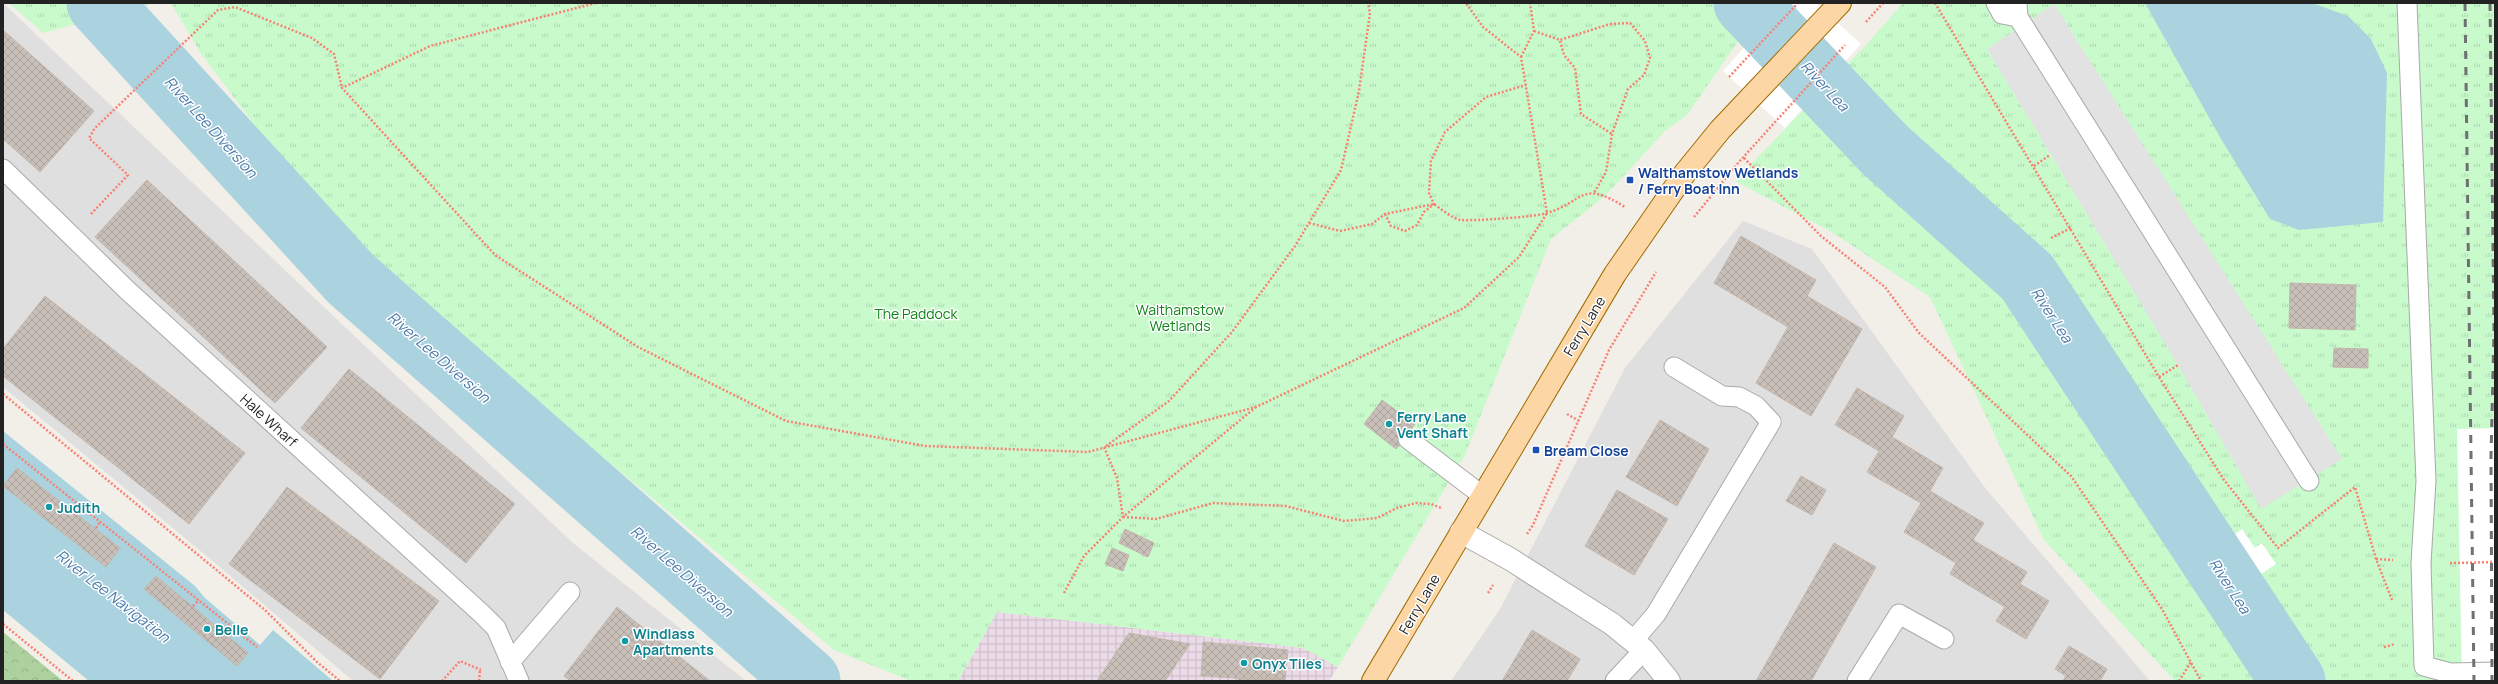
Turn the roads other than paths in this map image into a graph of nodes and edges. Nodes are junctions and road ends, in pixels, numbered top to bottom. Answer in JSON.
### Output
{"nodes":[{"id":1,"x":1996,"y":3,"type":"edge"},
{"id":2,"x":2407,"y":3,"type":"edge"},
{"id":3,"x":1834,"y":9,"type":"edge"},
{"id":4,"x":2017,"y":10,"type":"edge"},
{"id":5,"x":3,"y":169,"type":"edge"},
{"id":6,"x":1674,"y":367,"type":"dead end"},
{"id":7,"x":1408,"y":439,"type":"dead end"},
{"id":8,"x":2309,"y":481,"type":"dead end"},
{"id":9,"x":1483,"y":496,"type":"junction"},
{"id":10,"x":1461,"y":532,"type":"junction"},
{"id":11,"x":570,"y":592,"type":"dead end"},
{"id":12,"x":1944,"y":639,"type":"dead end"},
{"id":13,"x":1638,"y":645,"type":"junction"},
{"id":14,"x":510,"y":662,"type":"junction"},
{"id":15,"x":2495,"y":672,"type":"edge"},
{"id":16,"x":519,"y":681,"type":"edge"},
{"id":17,"x":1373,"y":681,"type":"edge"},
{"id":18,"x":1615,"y":681,"type":"edge"},
{"id":19,"x":1669,"y":681,"type":"edge"},
{"id":20,"x":1857,"y":681,"type":"edge"}],
"edges":[{"from":1,"to":4,"type":"lane"},
{"from":2,"to":15,"type":"lane"},
{"from":3,"to":9,"type":"main road","name":"Ferry Lane"},
{"from":4,"to":8,"type":"lane"},
{"from":5,"to":14,"type":"lane","name":"Hale Wharf"},
{"from":6,"to":13,"type":"lane"},
{"from":7,"to":9,"type":"lane"},
{"from":9,"to":10,"type":"main road","name":"Ferry Lane"},
{"from":10,"to":13,"type":"street"},
{"from":10,"to":17,"type":"main road","name":"Ferry Lane"},
{"from":11,"to":14,"type":"lane"},
{"from":12,"to":20,"type":"lane"},
{"from":13,"to":18,"type":"lane"},
{"from":13,"to":19,"type":"street"},
{"from":14,"to":16,"type":"lane","name":"Hale Wharf"}]}
